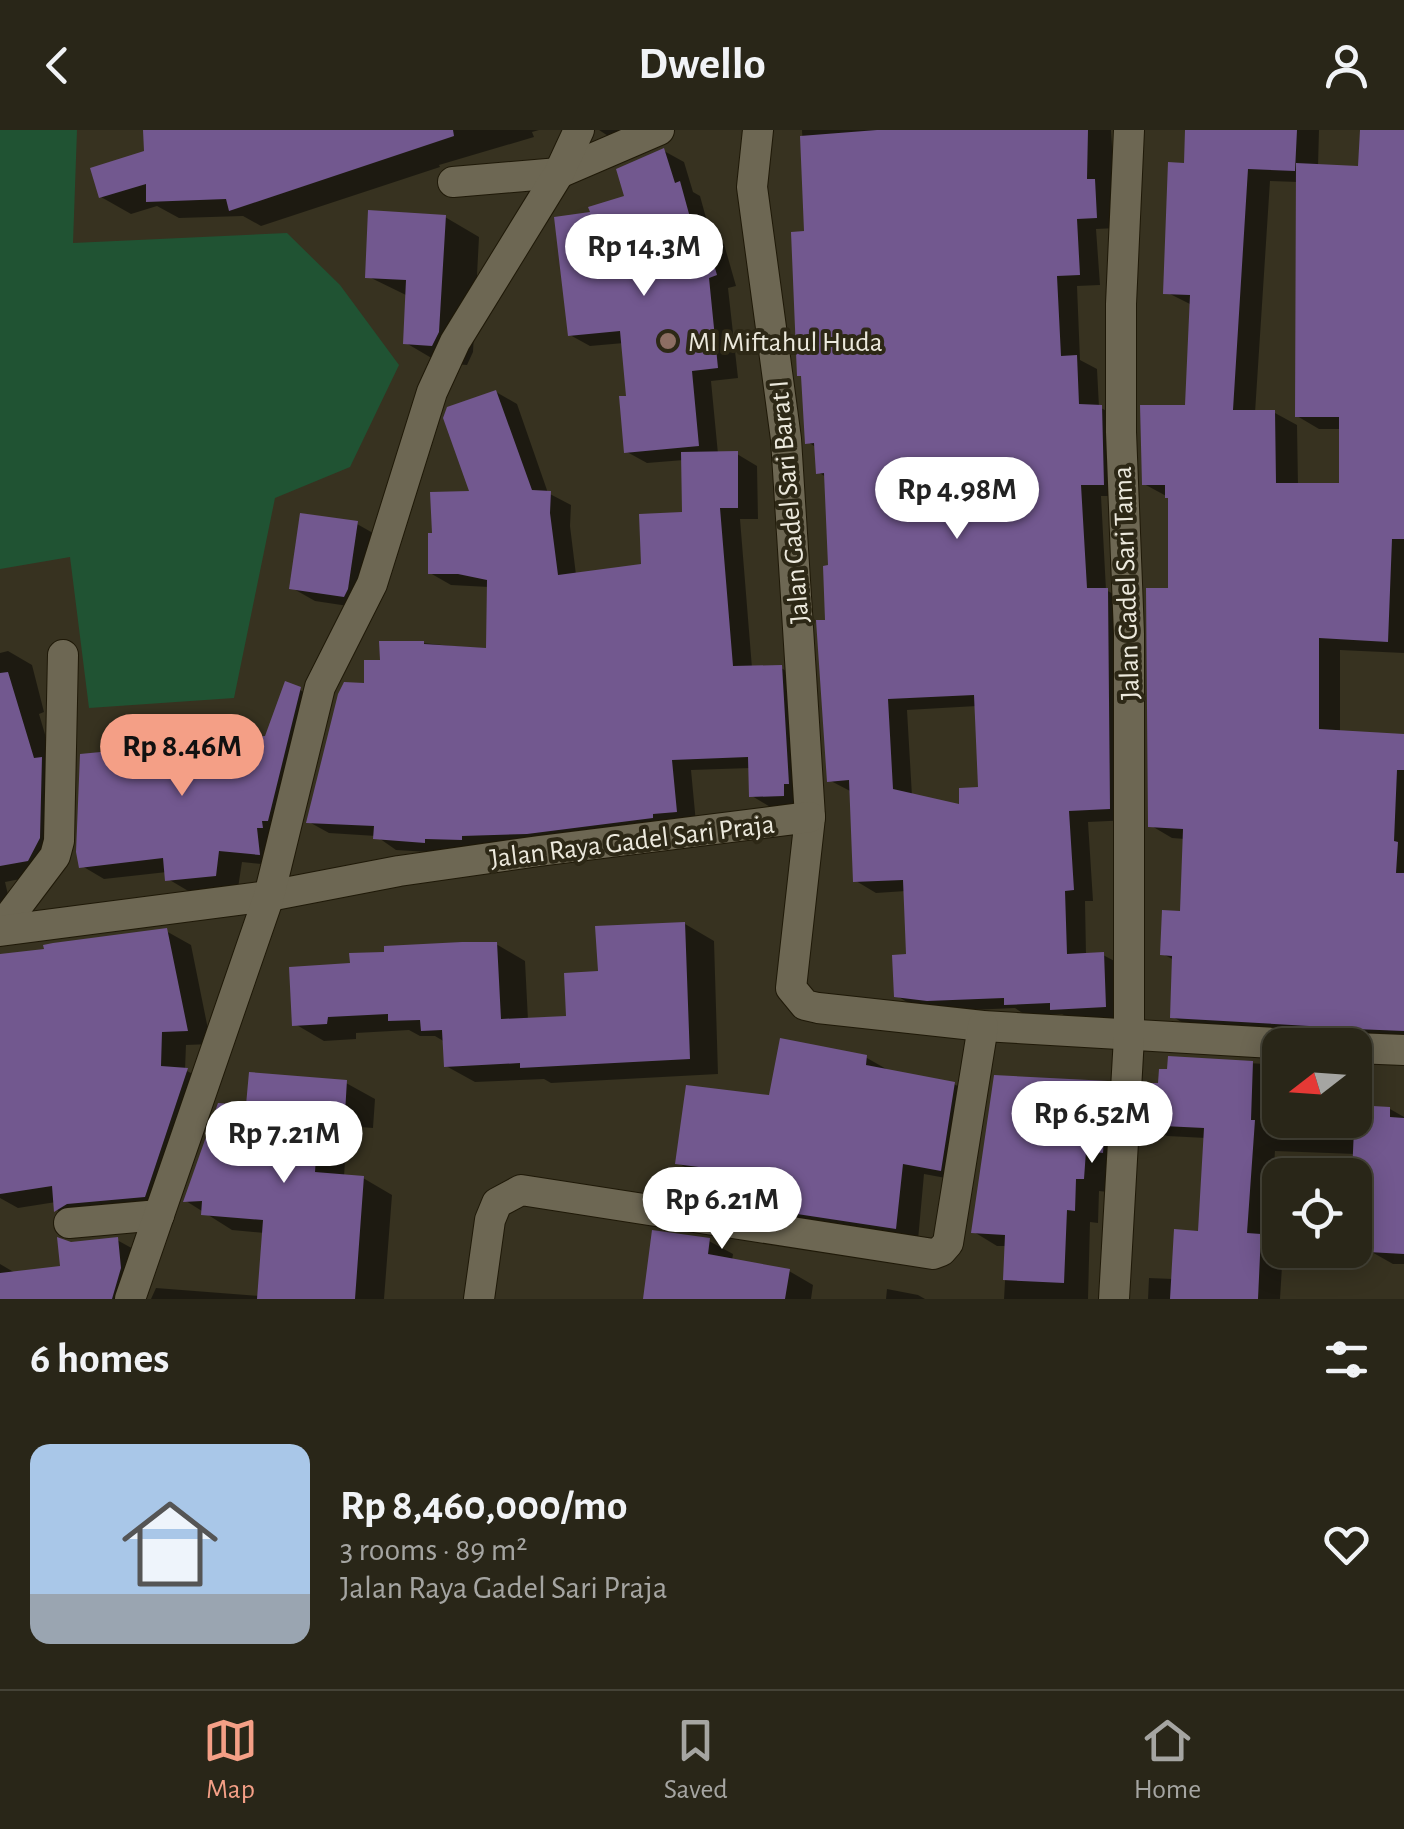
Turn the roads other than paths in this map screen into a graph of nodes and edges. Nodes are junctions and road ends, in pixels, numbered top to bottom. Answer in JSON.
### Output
{"nodes":[{"id":1,"x":579,"y":130,"type":"edge"},
{"id":2,"x":658,"y":130,"type":"edge"},
{"id":3,"x":758,"y":130,"type":"edge"},
{"id":4,"x":1129,"y":130,"type":"edge"},
{"id":5,"x":559,"y":173,"type":"junction"},
{"id":6,"x":453,"y":182,"type":"dead end"},
{"id":7,"x":63,"y":655,"type":"dead end"},
{"id":8,"x":810,"y":816,"type":"junction"},
{"id":9,"x":269,"y":896,"type":"junction"},
{"id":10,"x":0,"y":930,"type":"edge"},
{"id":11,"x":982,"y":1026,"type":"junction"},
{"id":12,"x":1129,"y":1037,"type":"junction"},
{"id":13,"x":1262,"y":1043,"type":"edge"},
{"id":14,"x":1372,"y":1049,"type":"edge"},
{"id":15,"x":1404,"y":1050,"type":"edge"},
{"id":16,"x":159,"y":1215,"type":"junction"},
{"id":17,"x":69,"y":1223,"type":"dead end"},
{"id":18,"x":130,"y":1299,"type":"edge"},
{"id":19,"x":479,"y":1299,"type":"edge"},
{"id":20,"x":1114,"y":1299,"type":"edge"}],
"edges":[{"from":1,"to":5,"type":"street"},
{"from":2,"to":5,"type":"street"},
{"from":3,"to":8,"type":"street","name":"Jalan Gadel Sari Barat I"},
{"from":4,"to":12,"type":"street","name":"Jalan Gadel Sari Tama"},
{"from":5,"to":6,"type":"street"},
{"from":5,"to":9,"type":"street"},
{"from":7,"to":10,"type":"street"},
{"from":8,"to":9,"type":"street","name":"Jalan Raya Gadel Sari Praja"},
{"from":8,"to":11,"type":"street","name":"Jalan Raya Gadel Sari Praja"},
{"from":9,"to":10,"type":"street","name":"Jalan Raya Gadel Sari Praja"},
{"from":9,"to":16,"type":"street"},
{"from":11,"to":12,"type":"street","name":"Jalan Raya Gadel Sari Praja"},
{"from":11,"to":19,"type":"street"},
{"from":12,"to":13,"type":"street","name":"Jalan Raya Gadel Sari Praja"},
{"from":12,"to":20,"type":"street","name":"Jalan Gadel Sari Tama"},
{"from":14,"to":15,"type":"street"},
{"from":16,"to":17,"type":"street"},
{"from":16,"to":18,"type":"street"}]}
